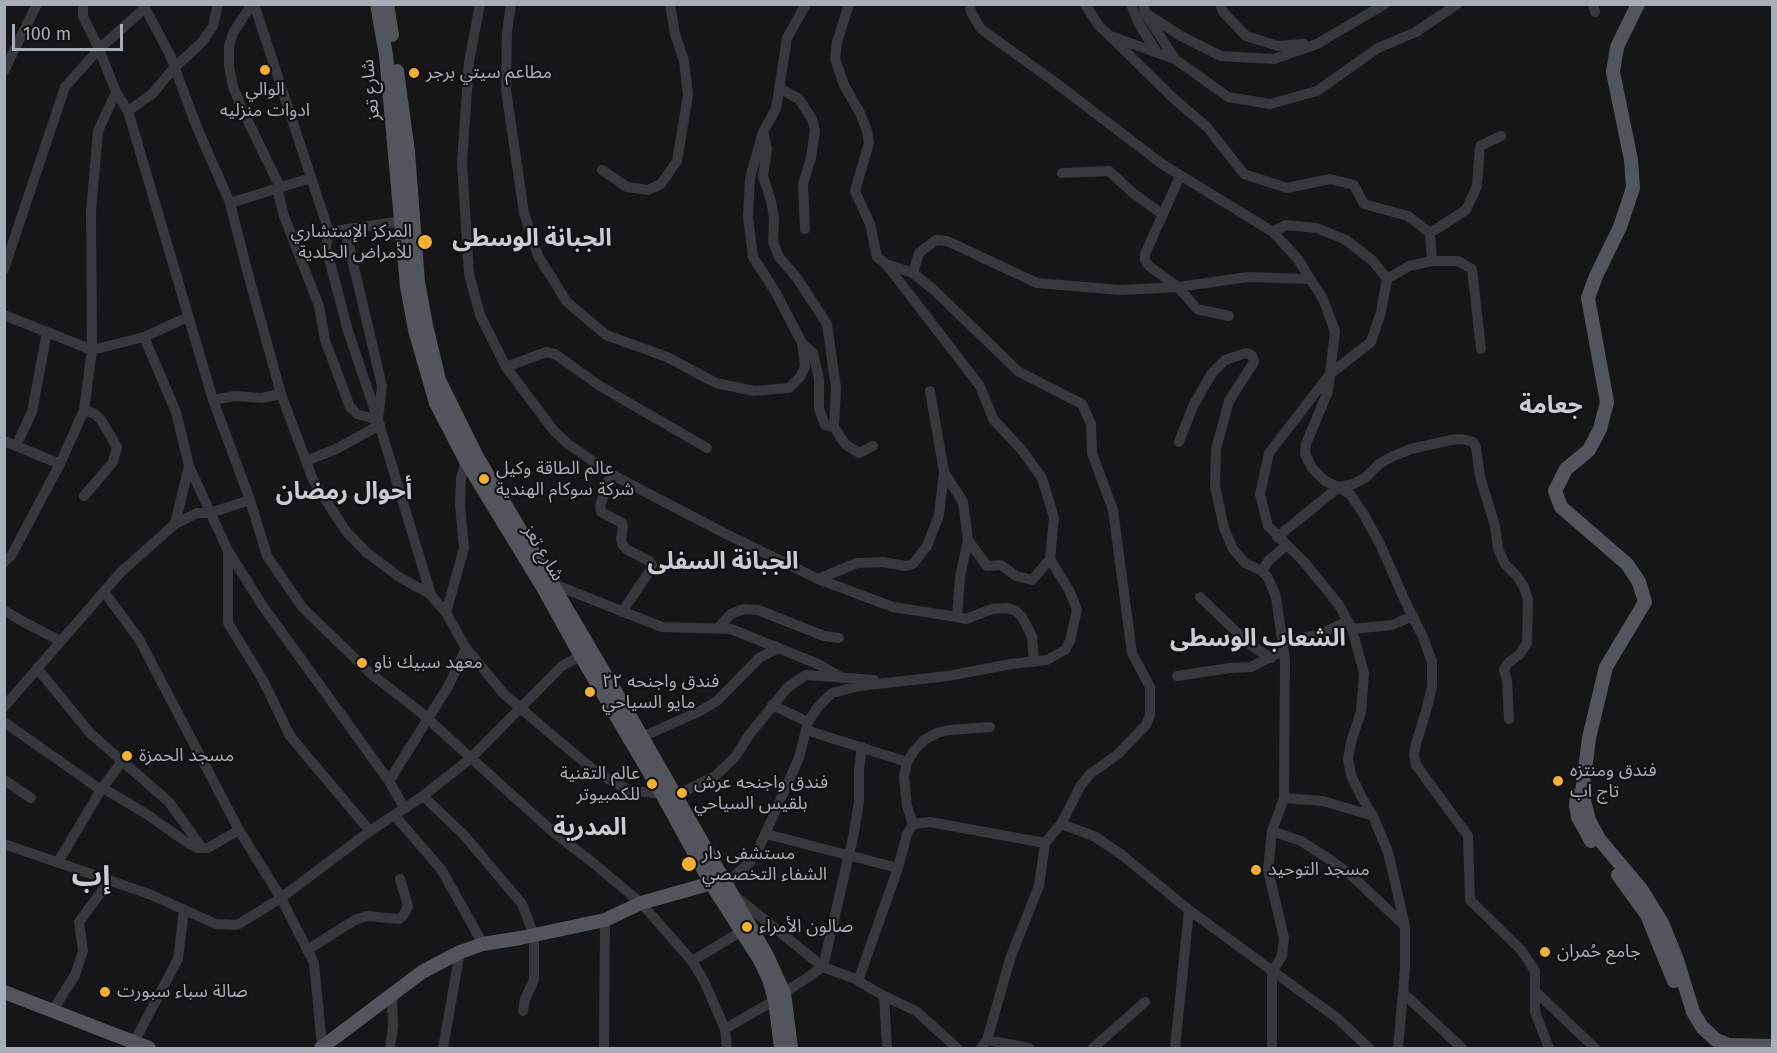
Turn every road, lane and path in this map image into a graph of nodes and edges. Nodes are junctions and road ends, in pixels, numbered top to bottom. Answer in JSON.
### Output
{"nodes":[{"id":1,"x":37,"y":4,"type":"edge"},
{"id":2,"x":83,"y":4,"type":"edge"},
{"id":3,"x":218,"y":4,"type":"edge"},
{"id":4,"x":253,"y":4,"type":"edge"},
{"id":5,"x":377,"y":4,"type":"edge"},
{"id":6,"x":387,"y":4,"type":"edge"},
{"id":7,"x":480,"y":4,"type":"edge"},
{"id":8,"x":511,"y":4,"type":"edge"},
{"id":9,"x":670,"y":4,"type":"edge"},
{"id":10,"x":806,"y":4,"type":"edge"},
{"id":11,"x":849,"y":4,"type":"edge"},
{"id":12,"x":970,"y":4,"type":"edge"},
{"id":13,"x":1085,"y":4,"type":"edge"},
{"id":14,"x":1131,"y":4,"type":"edge"},
{"id":15,"x":1220,"y":4,"type":"edge"},
{"id":16,"x":1385,"y":4,"type":"edge"},
{"id":17,"x":1457,"y":4,"type":"edge"},
{"id":18,"x":1638,"y":4,"type":"edge"},
{"id":19,"x":144,"y":6,"type":"edge"},
{"id":20,"x":1144,"y":9,"type":"edge"},
{"id":21,"x":1110,"y":36,"type":"junction"},
{"id":22,"x":1317,"y":44,"type":"junction"},
{"id":23,"x":99,"y":49,"type":"junction"},
{"id":24,"x":1156,"y":51,"type":"junction"},
{"id":25,"x":1175,"y":58,"type":"junction"},
{"id":26,"x":174,"y":68,"type":"junction"},
{"id":27,"x":4,"y":71,"type":"edge"},
{"id":28,"x":779,"y":88,"type":"junction"},
{"id":29,"x":117,"y":92,"type":"junction"},
{"id":30,"x":128,"y":111,"type":"junction"},
{"id":31,"x":763,"y":132,"type":"junction"},
{"id":32,"x":1501,"y":135,"type":"dead end"},
{"id":33,"x":603,"y":170,"type":"dead end"},
{"id":34,"x":1062,"y":173,"type":"dead end"},
{"id":35,"x":1180,"y":176,"type":"junction"},
{"id":36,"x":311,"y":178,"type":"junction"},
{"id":37,"x":278,"y":188,"type":"junction"},
{"id":38,"x":230,"y":203,"type":"junction"},
{"id":39,"x":1162,"y":214,"type":"junction"},
{"id":40,"x":408,"y":220,"type":"junction"},
{"id":41,"x":345,"y":229,"type":"junction"},
{"id":42,"x":805,"y":230,"type":"dead end"},
{"id":43,"x":329,"y":232,"type":"junction"},
{"id":44,"x":1274,"y":232,"type":"junction"},
{"id":45,"x":1430,"y":233,"type":"junction"},
{"id":46,"x":1432,"y":261,"type":"junction"},
{"id":47,"x":886,"y":264,"type":"junction"},
{"id":48,"x":4,"y":269,"type":"edge"},
{"id":49,"x":913,"y":273,"type":"junction"},
{"id":50,"x":1310,"y":279,"type":"junction"},
{"id":51,"x":1387,"y":279,"type":"junction"},
{"id":52,"x":1178,"y":287,"type":"junction"},
{"id":53,"x":4,"y":315,"type":"edge"},
{"id":54,"x":1229,"y":316,"type":"dead end"},
{"id":55,"x":188,"y":317,"type":"junction"},
{"id":56,"x":47,"y":332,"type":"junction"},
{"id":57,"x":144,"y":337,"type":"junction"},
{"id":58,"x":802,"y":343,"type":"junction"},
{"id":59,"x":1481,"y":349,"type":"dead end"},
{"id":60,"x":92,"y":350,"type":"junction"},
{"id":61,"x":506,"y":367,"type":"junction"},
{"id":62,"x":1330,"y":374,"type":"junction"},
{"id":63,"x":930,"y":391,"type":"dead end"},
{"id":64,"x":281,"y":394,"type":"junction"},
{"id":65,"x":213,"y":400,"type":"junction"},
{"id":66,"x":84,"y":410,"type":"junction"},
{"id":67,"x":379,"y":423,"type":"junction"},
{"id":68,"x":834,"y":427,"type":"junction"},
{"id":69,"x":4,"y":441,"type":"edge"},
{"id":70,"x":1179,"y":442,"type":"dead end"},
{"id":71,"x":16,"y":446,"type":"junction"},
{"id":72,"x":873,"y":446,"type":"dead end"},
{"id":73,"x":707,"y":448,"type":"dead end"},
{"id":74,"x":471,"y":458,"type":"junction"},
{"id":75,"x":306,"y":461,"type":"junction"},
{"id":76,"x":60,"y":464,"type":"junction"},
{"id":77,"x":189,"y":466,"type":"junction"},
{"id":78,"x":944,"y":472,"type":"junction"},
{"id":79,"x":611,"y":474,"type":"junction"},
{"id":80,"x":1339,"y":487,"type":"junction"},
{"id":81,"x":84,"y":496,"type":"dead end"},
{"id":82,"x":250,"y":500,"type":"junction"},
{"id":83,"x":210,"y":513,"type":"junction"},
{"id":84,"x":175,"y":524,"type":"junction"},
{"id":85,"x":1277,"y":537,"type":"junction"},
{"id":86,"x":968,"y":540,"type":"junction"},
{"id":87,"x":1286,"y":546,"type":"junction"},
{"id":88,"x":228,"y":550,"type":"junction"},
{"id":89,"x":1050,"y":559,"type":"junction"},
{"id":90,"x":4,"y":561,"type":"edge"},
{"id":91,"x":1262,"y":572,"type":"junction"},
{"id":92,"x":818,"y":579,"type":"junction"},
{"id":93,"x":548,"y":586,"type":"junction"},
{"id":94,"x":105,"y":593,"type":"junction"},
{"id":95,"x":431,"y":595,"type":"junction"},
{"id":96,"x":1200,"y":597,"type":"dead end"},
{"id":97,"x":4,"y":610,"type":"edge"},
{"id":98,"x":622,"y":612,"type":"junction"},
{"id":99,"x":446,"y":613,"type":"junction"},
{"id":100,"x":1413,"y":616,"type":"junction"},
{"id":101,"x":957,"y":617,"type":"junction"},
{"id":102,"x":1350,"y":625,"type":"junction"},
{"id":103,"x":718,"y":628,"type":"junction"},
{"id":104,"x":839,"y":638,"type":"dead end"},
{"id":105,"x":60,"y":641,"type":"junction"},
{"id":106,"x":1283,"y":646,"type":"junction"},
{"id":107,"x":466,"y":648,"type":"junction"},
{"id":108,"x":778,"y":648,"type":"junction"},
{"id":109,"x":581,"y":656,"type":"junction"},
{"id":110,"x":1271,"y":658,"type":"junction"},
{"id":111,"x":1034,"y":662,"type":"junction"},
{"id":112,"x":37,"y":668,"type":"junction"},
{"id":113,"x":1177,"y":676,"type":"dead end"},
{"id":114,"x":841,"y":677,"type":"junction"},
{"id":115,"x":894,"y":682,"type":"junction"},
{"id":116,"x":772,"y":705,"type":"junction"},
{"id":117,"x":4,"y":707,"type":"edge"},
{"id":118,"x":519,"y":707,"type":"junction"},
{"id":119,"x":1509,"y":719,"type":"dead end"},
{"id":120,"x":427,"y":720,"type":"junction"},
{"id":121,"x":4,"y":722,"type":"edge"},
{"id":122,"x":807,"y":726,"type":"junction"},
{"id":123,"x":990,"y":727,"type":"dead end"},
{"id":124,"x":642,"y":737,"type":"junction"},
{"id":125,"x":862,"y":747,"type":"junction"},
{"id":126,"x":471,"y":758,"type":"junction"},
{"id":127,"x":123,"y":760,"type":"junction"},
{"id":128,"x":907,"y":762,"type":"junction"},
{"id":129,"x":4,"y":780,"type":"edge"},
{"id":130,"x":389,"y":781,"type":"junction"},
{"id":131,"x":102,"y":789,"type":"junction"},
{"id":132,"x":669,"y":795,"type":"junction"},
{"id":133,"x":423,"y":796,"type":"junction"},
{"id":134,"x":31,"y":798,"type":"dead end"},
{"id":135,"x":1284,"y":798,"type":"junction"},
{"id":136,"x":405,"y":808,"type":"junction"},
{"id":137,"x":396,"y":816,"type":"junction"},
{"id":138,"x":1373,"y":816,"type":"junction"},
{"id":139,"x":914,"y":824,"type":"junction"},
{"id":140,"x":1061,"y":824,"type":"junction"},
{"id":141,"x":239,"y":830,"type":"junction"},
{"id":142,"x":370,"y":831,"type":"junction"},
{"id":143,"x":1272,"y":831,"type":"junction"},
{"id":144,"x":766,"y":834,"type":"junction"},
{"id":145,"x":1045,"y":843,"type":"junction"},
{"id":146,"x":4,"y":844,"type":"edge"},
{"id":147,"x":202,"y":848,"type":"junction"},
{"id":148,"x":848,"y":855,"type":"junction"},
{"id":149,"x":58,"y":862,"type":"junction"},
{"id":150,"x":898,"y":868,"type":"junction"},
{"id":151,"x":400,"y":879,"type":"dead end"},
{"id":152,"x":110,"y":880,"type":"junction"},
{"id":153,"x":724,"y":885,"type":"junction"},
{"id":154,"x":281,"y":898,"type":"junction"},
{"id":155,"x":641,"y":903,"type":"junction"},
{"id":156,"x":184,"y":910,"type":"junction"},
{"id":157,"x":1189,"y":910,"type":"junction"},
{"id":158,"x":605,"y":920,"type":"junction"},
{"id":159,"x":1405,"y":926,"type":"junction"},
{"id":160,"x":742,"y":931,"type":"junction"},
{"id":161,"x":534,"y":935,"type":"junction"},
{"id":162,"x":483,"y":944,"type":"junction"},
{"id":163,"x":307,"y":950,"type":"junction"},
{"id":164,"x":460,"y":952,"type":"junction"},
{"id":165,"x":692,"y":961,"type":"junction"},
{"id":166,"x":1672,"y":961,"type":"junction"},
{"id":167,"x":823,"y":967,"type":"junction"},
{"id":168,"x":1272,"y":971,"type":"junction"},
{"id":169,"x":858,"y":981,"type":"junction"},
{"id":170,"x":1535,"y":991,"type":"junction"},
{"id":171,"x":4,"y":992,"type":"edge"},
{"id":172,"x":1403,"y":993,"type":"junction"},
{"id":173,"x":392,"y":994,"type":"junction"},
{"id":174,"x":884,"y":996,"type":"junction"},
{"id":175,"x":780,"y":997,"type":"junction"},
{"id":176,"x":1145,"y":1002,"type":"dead end"},
{"id":177,"x":53,"y":1010,"type":"junction"},
{"id":178,"x":523,"y":1011,"type":"dead end"},
{"id":179,"x":725,"y":1029,"type":"junction"},
{"id":180,"x":133,"y":1044,"type":"junction"},
{"id":181,"x":984,"y":1044,"type":"edge"},
{"id":182,"x":1773,"y":1046,"type":"edge"},
{"id":183,"x":322,"y":1047,"type":"edge"},
{"id":184,"x":148,"y":1048,"type":"edge"},
{"id":185,"x":390,"y":1048,"type":"edge"},
{"id":186,"x":443,"y":1048,"type":"edge"},
{"id":187,"x":604,"y":1048,"type":"edge"},
{"id":188,"x":727,"y":1048,"type":"edge"},
{"id":189,"x":781,"y":1048,"type":"edge"},
{"id":190,"x":791,"y":1048,"type":"edge"},
{"id":191,"x":887,"y":1048,"type":"edge"},
{"id":192,"x":957,"y":1048,"type":"edge"},
{"id":193,"x":1029,"y":1048,"type":"edge"},
{"id":194,"x":1094,"y":1048,"type":"edge"},
{"id":195,"x":1175,"y":1048,"type":"edge"},
{"id":196,"x":1272,"y":1048,"type":"edge"},
{"id":197,"x":1369,"y":1048,"type":"edge"},
{"id":198,"x":1398,"y":1048,"type":"edge"},
{"id":199,"x":1462,"y":1048,"type":"edge"},
{"id":200,"x":1549,"y":1048,"type":"edge"},
{"id":201,"x":1594,"y":1048,"type":"edge"},
{"id":202,"x":1719,"y":1048,"type":"edge"}],
"edges":[{"from":1,"to":27,"type":"street"},
{"from":2,"to":23,"type":"street"},
{"from":3,"to":26,"type":"street"},
{"from":4,"to":36,"type":"street"},
{"from":4,"to":37,"type":"street"},
{"from":5,"to":40,"type":"main road","name":"شارع تعز"},
{"from":6,"to":40,"type":"main road","name":"شارع تعز"},
{"from":7,"to":61,"type":"street"},
{"from":8,"to":58,"type":"street"},
{"from":9,"to":33,"type":"street"},
{"from":10,"to":28,"type":"street"},
{"from":11,"to":47,"type":"street"},
{"from":12,"to":35,"type":"street"},
{"from":13,"to":21,"type":"street"},
{"from":14,"to":24,"type":"street"},
{"from":15,"to":22,"type":"street"},
{"from":16,"to":22,"type":"street"},
{"from":17,"to":25,"type":"street"},
{"from":18,"to":166,"type":"main road"},
{"from":19,"to":23,"type":"street"},
{"from":19,"to":26,"type":"street"},
{"from":20,"to":22,"type":"street"},
{"from":20,"to":25,"type":"street"},
{"from":21,"to":24,"type":"street"},
{"from":21,"to":45,"type":"street"},
{"from":23,"to":29,"type":"street"},
{"from":23,"to":48,"type":"street"},
{"from":24,"to":25,"type":"street"},
{"from":26,"to":30,"type":"street"},
{"from":26,"to":38,"type":"street"},
{"from":28,"to":31,"type":"street"},
{"from":28,"to":42,"type":"street"},
{"from":29,"to":30,"type":"street"},
{"from":29,"to":60,"type":"street"},
{"from":30,"to":55,"type":"street"},
{"from":31,"to":58,"type":"street"},
{"from":31,"to":68,"type":"street"},
{"from":32,"to":45,"type":"street"},
{"from":34,"to":39,"type":"street"},
{"from":35,"to":39,"type":"street"},
{"from":35,"to":44,"type":"street"},
{"from":36,"to":37,"type":"street"},
{"from":36,"to":43,"type":"street"},
{"from":37,"to":38,"type":"street"},
{"from":37,"to":67,"type":"street"},
{"from":38,"to":64,"type":"street"},
{"from":39,"to":52,"type":"street"},
{"from":40,"to":41,"type":"street"},
{"from":40,"to":74,"type":"main road","name":"شارع تعز"},
{"from":41,"to":43,"type":"street"},
{"from":41,"to":67,"type":"street"},
{"from":43,"to":67,"type":"street"},
{"from":44,"to":50,"type":"street"},
{"from":44,"to":51,"type":"street"},
{"from":45,"to":46,"type":"street"},
{"from":46,"to":51,"type":"street"},
{"from":46,"to":59,"type":"street"},
{"from":47,"to":49,"type":"street"},
{"from":47,"to":89,"type":"street"},
{"from":49,"to":52,"type":"street"},
{"from":49,"to":140,"type":"street"},
{"from":50,"to":52,"type":"street"},
{"from":50,"to":62,"type":"street"},
{"from":51,"to":62,"type":"street"},
{"from":52,"to":54,"type":"street"},
{"from":53,"to":56,"type":"street"},
{"from":55,"to":57,"type":"street"},
{"from":55,"to":65,"type":"street"},
{"from":56,"to":60,"type":"street"},
{"from":56,"to":71,"type":"street"},
{"from":57,"to":60,"type":"street"},
{"from":57,"to":77,"type":"street"},
{"from":58,"to":68,"type":"street"},
{"from":60,"to":66,"type":"street"},
{"from":61,"to":73,"type":"street"},
{"from":61,"to":79,"type":"street"},
{"from":62,"to":80,"type":"street"},
{"from":62,"to":85,"type":"street"},
{"from":63,"to":78,"type":"street"},
{"from":64,"to":65,"type":"street"},
{"from":64,"to":75,"type":"street"},
{"from":65,"to":82,"type":"street"},
{"from":66,"to":76,"type":"street"},
{"from":66,"to":81,"type":"street"},
{"from":67,"to":75,"type":"street"},
{"from":67,"to":95,"type":"street"},
{"from":68,"to":72,"type":"street"},
{"from":69,"to":71,"type":"street"},
{"from":70,"to":91,"type":"street"},
{"from":71,"to":76,"type":"street"},
{"from":74,"to":93,"type":"main road","name":"شارع تعز"},
{"from":74,"to":99,"type":"street"},
{"from":75,"to":95,"type":"street"},
{"from":76,"to":90,"type":"street"},
{"from":77,"to":83,"type":"street"},
{"from":77,"to":84,"type":"street"},
{"from":78,"to":86,"type":"street"},
{"from":78,"to":92,"type":"street"},
{"from":79,"to":92,"type":"street"},
{"from":79,"to":98,"type":"street"},
{"from":80,"to":85,"type":"street"},
{"from":80,"to":100,"type":"street"},
{"from":80,"to":119,"type":"street"},
{"from":82,"to":83,"type":"street"},
{"from":82,"to":120,"type":"street"},
{"from":83,"to":84,"type":"street"},
{"from":83,"to":88,"type":"street"},
{"from":84,"to":94,"type":"street"},
{"from":85,"to":87,"type":"street"},
{"from":86,"to":89,"type":"street"},
{"from":86,"to":101,"type":"street"},
{"from":87,"to":91,"type":"street"},
{"from":87,"to":102,"type":"street"},
{"from":88,"to":130,"type":"street"},
{"from":88,"to":142,"type":"street"},
{"from":89,"to":111,"type":"street"},
{"from":91,"to":106,"type":"street"},
{"from":92,"to":101,"type":"street"},
{"from":93,"to":98,"type":"street"},
{"from":93,"to":109,"type":"main road","name":"شارع تعز"},
{"from":93,"to":124,"type":"main road","name":"شارع تعز"},
{"from":94,"to":105,"type":"street"},
{"from":94,"to":141,"type":"street"},
{"from":95,"to":99,"type":"street"},
{"from":96,"to":110,"type":"street"},
{"from":97,"to":105,"type":"street"},
{"from":98,"to":103,"type":"street"},
{"from":99,"to":107,"type":"street"},
{"from":100,"to":102,"type":"street"},
{"from":100,"to":170,"type":"street"},
{"from":101,"to":111,"type":"street"},
{"from":102,"to":106,"type":"street"},
{"from":102,"to":138,"type":"street"},
{"from":103,"to":104,"type":"street"},
{"from":103,"to":108,"type":"street"},
{"from":105,"to":112,"type":"street"},
{"from":106,"to":110,"type":"street"},
{"from":106,"to":135,"type":"street"},
{"from":107,"to":118,"type":"street"},
{"from":107,"to":120,"type":"street"},
{"from":108,"to":114,"type":"street"},
{"from":108,"to":124,"type":"street"},
{"from":109,"to":118,"type":"street"},
{"from":109,"to":132,"type":"main road","name":"شارع تعز"},
{"from":110,"to":113,"type":"street"},
{"from":111,"to":115,"type":"street"},
{"from":112,"to":117,"type":"street"},
{"from":112,"to":127,"type":"street"},
{"from":114,"to":115,"type":"street"},
{"from":114,"to":116,"type":"street"},
{"from":115,"to":122,"type":"street"},
{"from":116,"to":122,"type":"street"},
{"from":116,"to":132,"type":"street"},
{"from":118,"to":126,"type":"street"},
{"from":118,"to":132,"type":"street"},
{"from":120,"to":126,"type":"street"},
{"from":120,"to":130,"type":"street"},
{"from":121,"to":131,"type":"street"},
{"from":122,"to":125,"type":"street"},
{"from":122,"to":144,"type":"street"},
{"from":123,"to":128,"type":"street"},
{"from":124,"to":132,"type":"main road","name":"شارع تعز"},
{"from":125,"to":128,"type":"street"},
{"from":125,"to":148,"type":"street"},
{"from":126,"to":133,"type":"street"},
{"from":126,"to":155,"type":"street"},
{"from":127,"to":131,"type":"street"},
{"from":127,"to":147,"type":"street"},
{"from":128,"to":139,"type":"street"},
{"from":129,"to":134,"type":"street"},
{"from":130,"to":136,"type":"street"},
{"from":131,"to":147,"type":"street"},
{"from":131,"to":149,"type":"street"},
{"from":132,"to":153,"type":"main road","name":"شارع تعز"},
{"from":133,"to":136,"type":"street"},
{"from":133,"to":161,"type":"street"},
{"from":135,"to":138,"type":"street"},
{"from":135,"to":143,"type":"street"},
{"from":136,"to":137,"type":"street"},
{"from":137,"to":142,"type":"street"},
{"from":137,"to":162,"type":"street"},
{"from":138,"to":159,"type":"street"},
{"from":139,"to":145,"type":"street"},
{"from":139,"to":150,"type":"street"},
{"from":140,"to":145,"type":"street"},
{"from":140,"to":157,"type":"street"},
{"from":141,"to":147,"type":"street"},
{"from":141,"to":154,"type":"street"},
{"from":142,"to":154,"type":"street"},
{"from":143,"to":159,"type":"street"},
{"from":143,"to":168,"type":"street"},
{"from":144,"to":148,"type":"street"},
{"from":144,"to":153,"type":"street"},
{"from":145,"to":181,"type":"street"},
{"from":146,"to":149,"type":"street"},
{"from":148,"to":150,"type":"street"},
{"from":148,"to":167,"type":"street"},
{"from":149,"to":152,"type":"street"},
{"from":150,"to":169,"type":"street"},
{"from":151,"to":163,"type":"street"},
{"from":152,"to":156,"type":"street"},
{"from":152,"to":177,"type":"street"},
{"from":153,"to":155,"type":"main road"},
{"from":153,"to":160,"type":"main road","name":"شارع تعز"},
{"from":153,"to":167,"type":"street"},
{"from":153,"to":175,"type":"main road","name":"شارع تعز"},
{"from":154,"to":156,"type":"street"},
{"from":154,"to":163,"type":"street"},
{"from":155,"to":158,"type":"main road"},
{"from":155,"to":165,"type":"street"},
{"from":156,"to":180,"type":"street"},
{"from":157,"to":168,"type":"street"},
{"from":157,"to":195,"type":"street"},
{"from":158,"to":161,"type":"main road"},
{"from":158,"to":187,"type":"street"},
{"from":159,"to":172,"type":"street"},
{"from":160,"to":165,"type":"street"},
{"from":160,"to":175,"type":"main road","name":"شارع تعز"},
{"from":161,"to":162,"type":"main road"},
{"from":161,"to":178,"type":"street"},
{"from":162,"to":164,"type":"main road"},
{"from":163,"to":183,"type":"street"},
{"from":164,"to":173,"type":"main road"},
{"from":164,"to":186,"type":"street"},
{"from":165,"to":179,"type":"street"},
{"from":166,"to":182,"type":"main road"},
{"from":166,"to":202,"type":"main road"},
{"from":167,"to":169,"type":"street"},
{"from":167,"to":175,"type":"street"},
{"from":168,"to":196,"type":"street"},
{"from":168,"to":197,"type":"street"},
{"from":169,"to":174,"type":"street"},
{"from":170,"to":200,"type":"street"},
{"from":170,"to":201,"type":"street"},
{"from":171,"to":177,"type":"main road"},
{"from":172,"to":198,"type":"street"},
{"from":172,"to":199,"type":"street"},
{"from":173,"to":183,"type":"main road"},
{"from":173,"to":185,"type":"street"},
{"from":174,"to":191,"type":"street"},
{"from":174,"to":192,"type":"street"},
{"from":175,"to":179,"type":"street"},
{"from":175,"to":189,"type":"main road","name":"شارع تعز"},
{"from":175,"to":190,"type":"main road","name":"شارع تعز"},
{"from":176,"to":194,"type":"street"},
{"from":177,"to":180,"type":"main road"},
{"from":179,"to":188,"type":"street"},
{"from":180,"to":184,"type":"main road"},
{"from":181,"to":193,"type":"street"}]}
